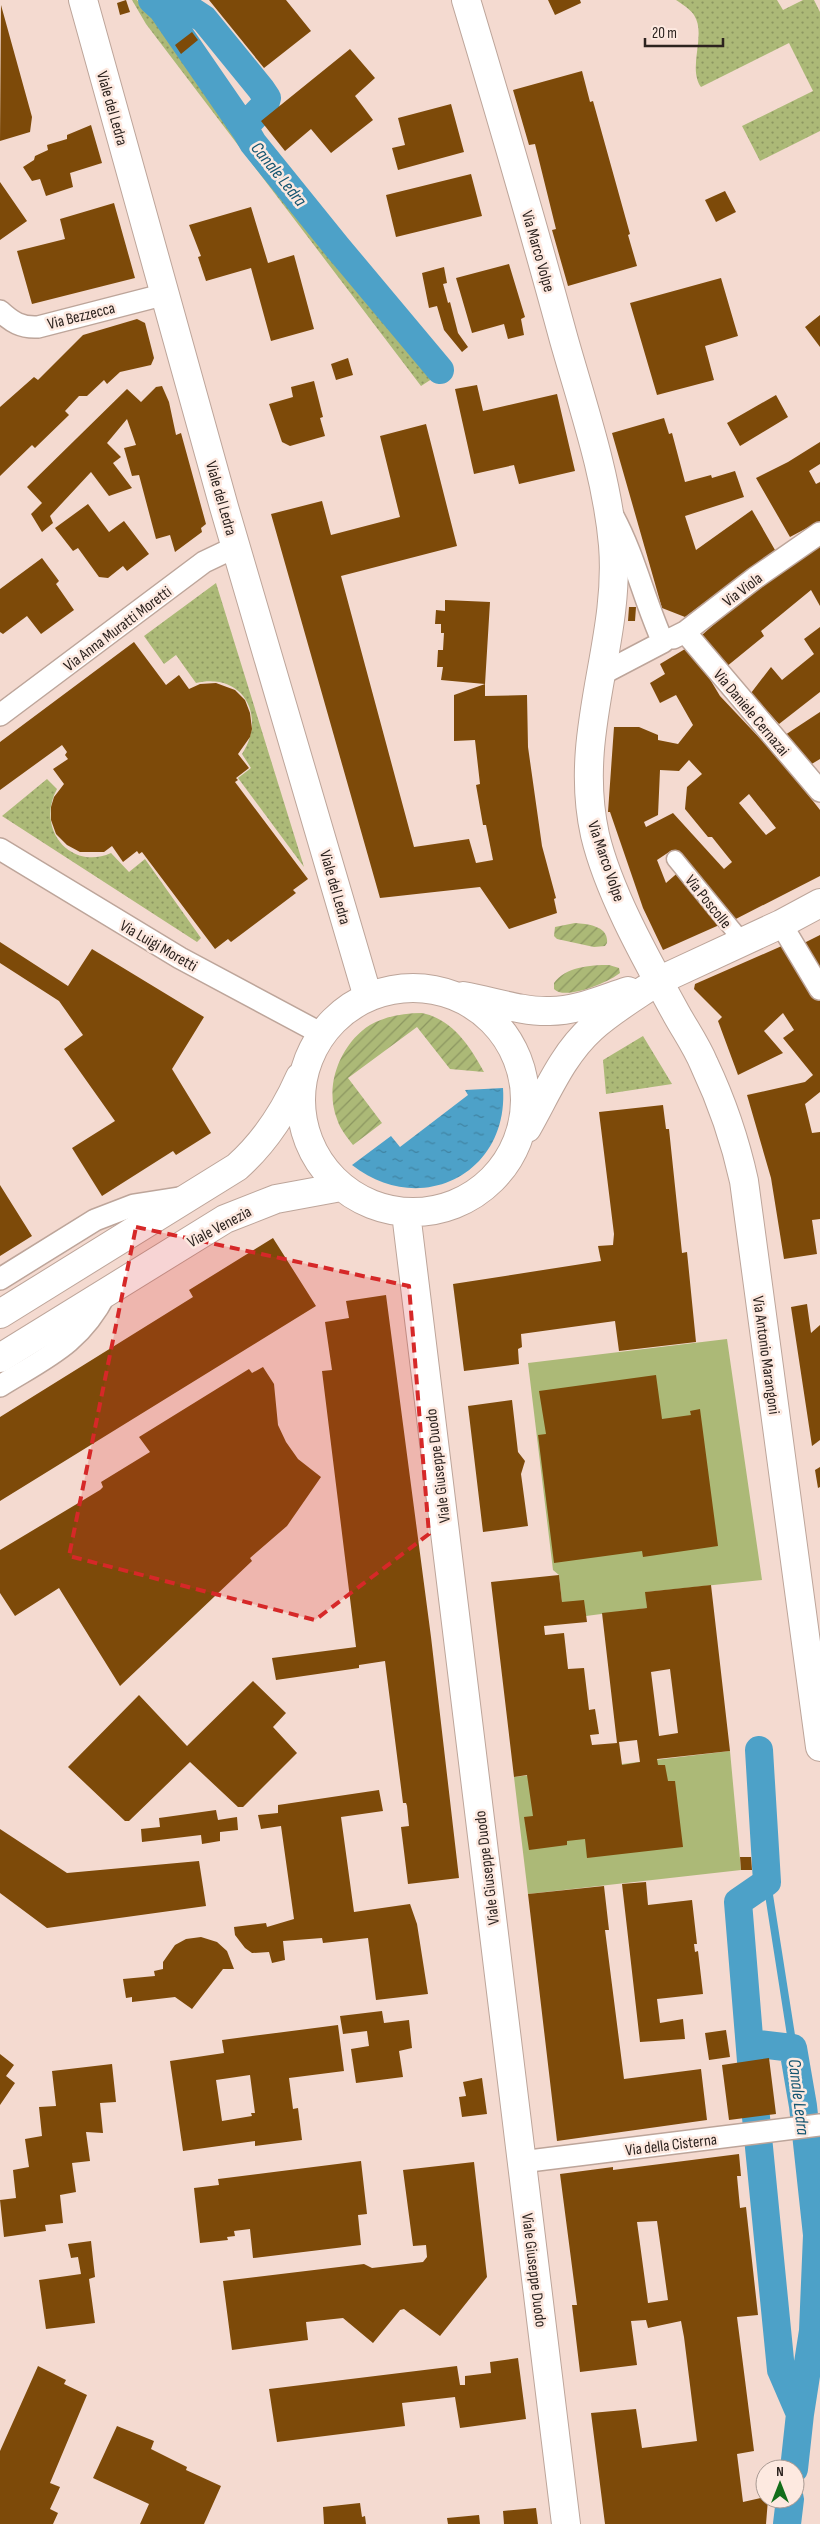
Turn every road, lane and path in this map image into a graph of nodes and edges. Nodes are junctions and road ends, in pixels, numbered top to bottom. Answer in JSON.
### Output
{"nodes":[{"id":1,"x":83,"y":0,"type":"edge"},
{"id":2,"x":466,"y":0,"type":"edge"},
{"id":3,"x":166,"y":294,"type":"junction"},
{"id":4,"x":0,"y":311,"type":"edge"},
{"id":5,"x":607,"y":504,"type":"junction"},
{"id":6,"x":820,"y":533,"type":"edge"},
{"id":7,"x":238,"y":552,"type":"junction"},
{"id":8,"x":685,"y":632,"type":"junction"},
{"id":9,"x":663,"y":642,"type":"junction"},
{"id":10,"x":600,"y":675,"type":"junction"},
{"id":11,"x":0,"y":715,"type":"edge"},
{"id":12,"x":820,"y":791,"type":"edge"},
{"id":13,"x":0,"y":849,"type":"edge"},
{"id":14,"x":675,"y":859,"type":"dead end"},
{"id":15,"x":820,"y":903,"type":"edge"},
{"id":16,"x":781,"y":924,"type":"junction"},
{"id":17,"x":743,"y":942,"type":"junction"},
{"id":18,"x":658,"y":981,"type":"junction"},
{"id":19,"x":820,"y":989,"type":"edge"},
{"id":20,"x":439,"y":992,"type":"junction"},
{"id":21,"x":368,"y":994,"type":"junction"},
{"id":22,"x":322,"y":1034,"type":"junction"},
{"id":23,"x":308,"y":1060,"type":"junction"},
{"id":24,"x":510,"y":1158,"type":"junction"},
{"id":25,"x":341,"y":1187,"type":"junction"},
{"id":26,"x":190,"y":1197,"type":"junction"},
{"id":27,"x":406,"y":1213,"type":"junction"},
{"id":28,"x":0,"y":1279,"type":"edge"},
{"id":29,"x":106,"y":1292,"type":"junction"},
{"id":30,"x":0,"y":1314,"type":"edge"},
{"id":31,"x":0,"y":1358,"type":"edge"},
{"id":32,"x":0,"y":1386,"type":"edge"},
{"id":33,"x":812,"y":1625,"type":"edge"},
{"id":34,"x":820,"y":1747,"type":"edge"},
{"id":35,"x":820,"y":2125,"type":"edge"},
{"id":36,"x":521,"y":2162,"type":"junction"},
{"id":37,"x":566,"y":2524,"type":"edge"}],
"edges":[{"from":1,"to":3,"type":"main road","name":"Viale del Ledra"},
{"from":2,"to":5,"type":"main road","name":"Via Marco Volpe"},
{"from":3,"to":4,"type":"street","name":"Via Bezzecca"},
{"from":3,"to":7,"type":"main road","name":"Viale del Ledra"},
{"from":5,"to":9,"type":"street","name":"Via Marco Volpe"},
{"from":5,"to":10,"type":"main road","name":"Via Marco Volpe"},
{"from":6,"to":8,"type":"street","name":"Via Viola"},
{"from":7,"to":11,"type":"street","name":"Via Anna Muratti Moretti"},
{"from":7,"to":21,"type":"main road","name":"Viale del Ledra"},
{"from":8,"to":9,"type":"street","name":"Via Viola"},
{"from":8,"to":12,"type":"street","name":"Via Daniele Cernazai"},
{"from":9,"to":10,"type":"street"},
{"from":10,"to":18,"type":"main road","name":"Via Marco Volpe"},
{"from":13,"to":22,"type":"street","name":"Via Luigi Moretti"},
{"from":14,"to":17,"type":"street","name":"Via Poscolle"},
{"from":15,"to":16,"type":"main road","name":"Via Poscolle"},
{"from":16,"to":17,"type":"main road","name":"Via Poscolle"},
{"from":16,"to":19,"type":"street"},
{"from":17,"to":18,"type":"main road","name":"Via Poscolle"},
{"from":18,"to":20,"type":"main road"},
{"from":18,"to":24,"type":"main road"},
{"from":18,"to":33,"type":"main road","name":"Via Antonio Marangoni"},
{"from":20,"to":21,"type":"main road"},
{"from":20,"to":24,"type":"main road"},
{"from":21,"to":22,"type":"main road"},
{"from":22,"to":23,"type":"main road"},
{"from":23,"to":25,"type":"main road"},
{"from":23,"to":26,"type":"main road"},
{"from":24,"to":27,"type":"main road"},
{"from":25,"to":27,"type":"main road"},
{"from":25,"to":29,"type":"main road","name":"Viale Venezia"},
{"from":26,"to":28,"type":"street"},
{"from":26,"to":30,"type":"main road"},
{"from":27,"to":36,"type":"main road","name":"Viale Giuseppe Duodo"},
{"from":29,"to":31,"type":"main road","name":"Viale Venezia"},
{"from":29,"to":32,"type":"street","name":"Viale Venezia"},
{"from":33,"to":34,"type":"main road","name":"Via Antonio Marangoni"},
{"from":35,"to":36,"type":"street","name":"Via della Cisterna"},
{"from":36,"to":37,"type":"main road","name":"Viale Giuseppe Duodo"}]}
